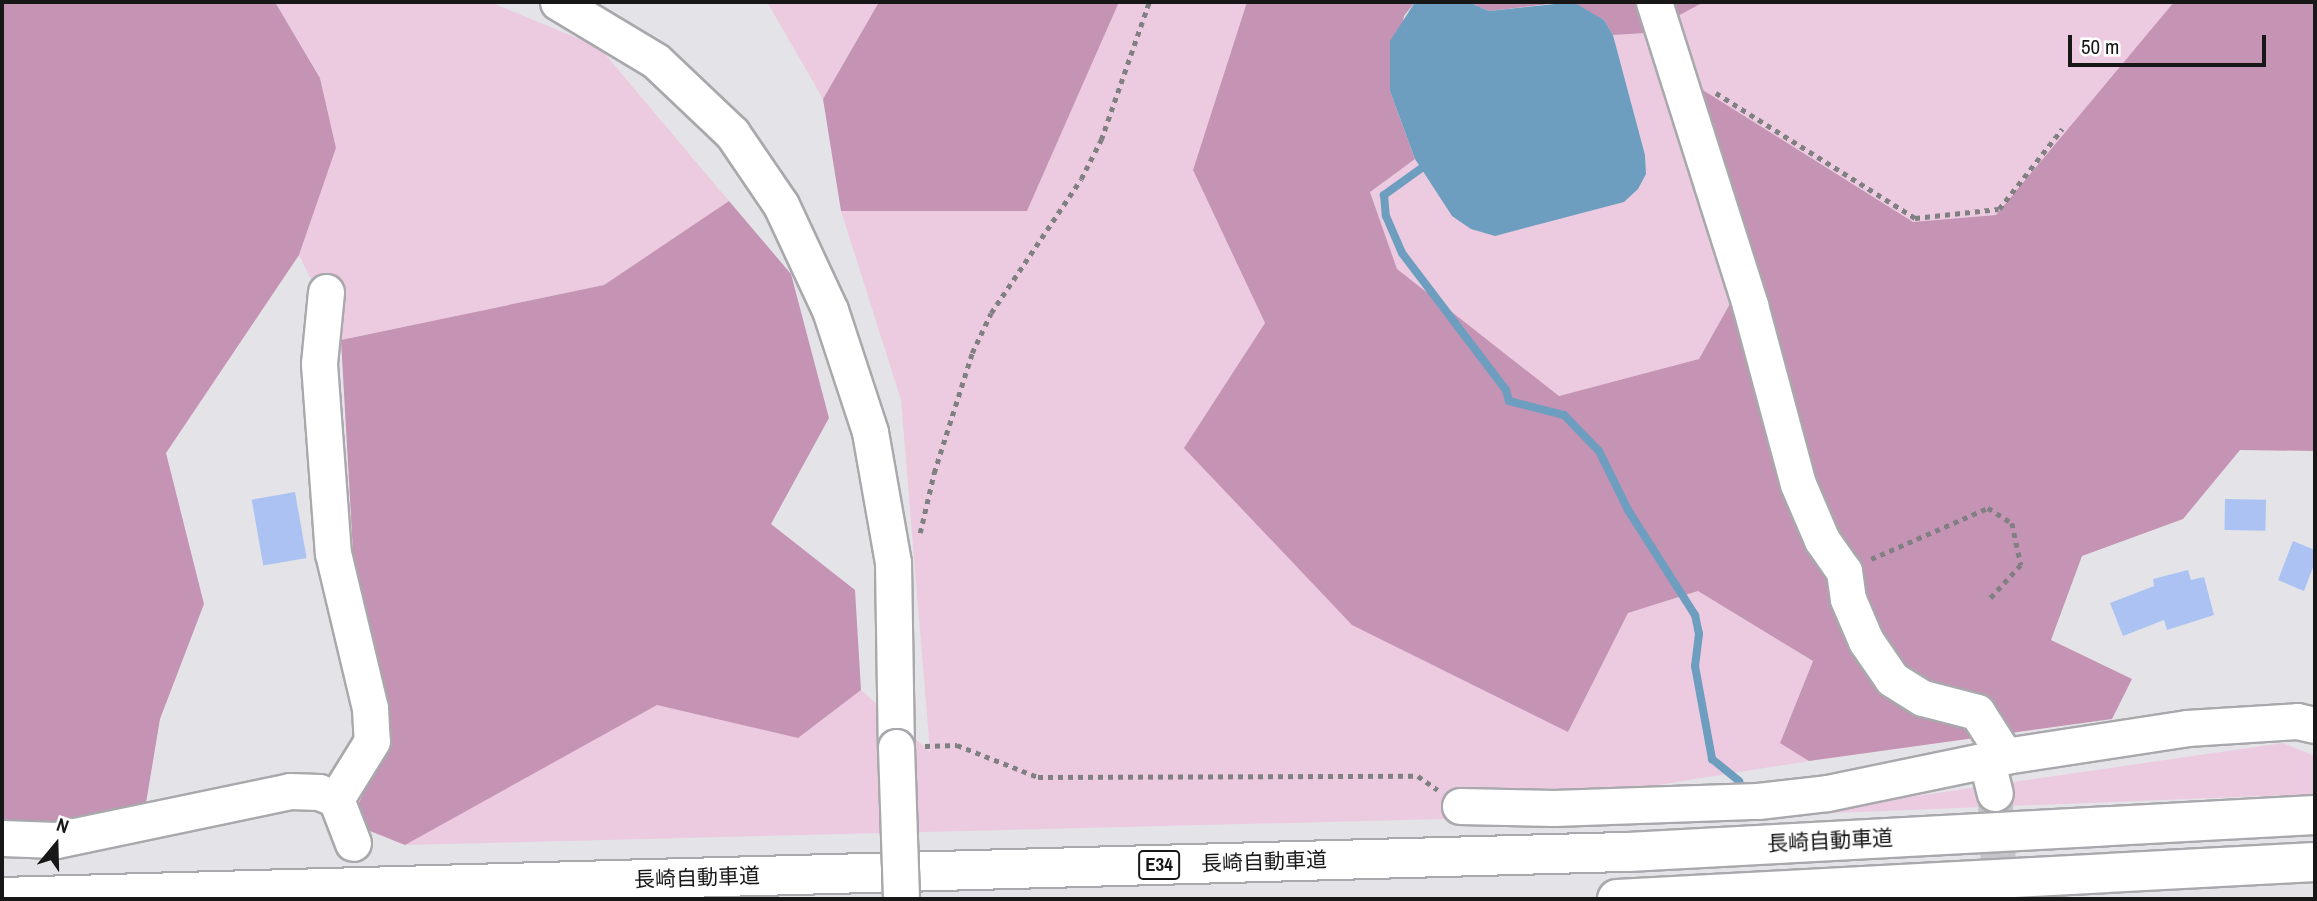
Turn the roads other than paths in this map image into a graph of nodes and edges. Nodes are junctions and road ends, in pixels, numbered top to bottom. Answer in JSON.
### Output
{"nodes":[{"id":1,"x":558,"y":2,"type":"edge"},
{"id":2,"x":1654,"y":2,"type":"edge"},
{"id":3,"x":326,"y":292,"type":"dead end"},
{"id":4,"x":2315,"y":725,"type":"edge"},
{"id":5,"x":1996,"y":770,"type":"junction"},
{"id":6,"x":336,"y":799,"type":"junction"},
{"id":7,"x":1460,"y":806,"type":"road end"},
{"id":8,"x":2315,"y":815,"type":"edge"},
{"id":9,"x":2,"y":838,"type":"edge"},
{"id":10,"x":353,"y":844,"type":"dead end"},
{"id":11,"x":2315,"y":862,"type":"edge"},
{"id":12,"x":2,"y":897,"type":"edge"},
{"id":13,"x":901,"y":899,"type":"edge"},
{"id":14,"x":1617,"y":899,"type":"edge"}],
"edges":[{"from":1,"to":13,"type":"street","bridge":true},
{"from":2,"to":5,"type":"street"},
{"from":3,"to":6,"type":"street"},
{"from":4,"to":5,"type":"street"},
{"from":5,"to":7,"type":"street"},
{"from":6,"to":9,"type":"street"},
{"from":6,"to":10,"type":"street"},
{"from":8,"to":12,"type":"highway","name":"長崎自動車道","number":"E34"},
{"from":11,"to":14,"type":"highway"}]}
